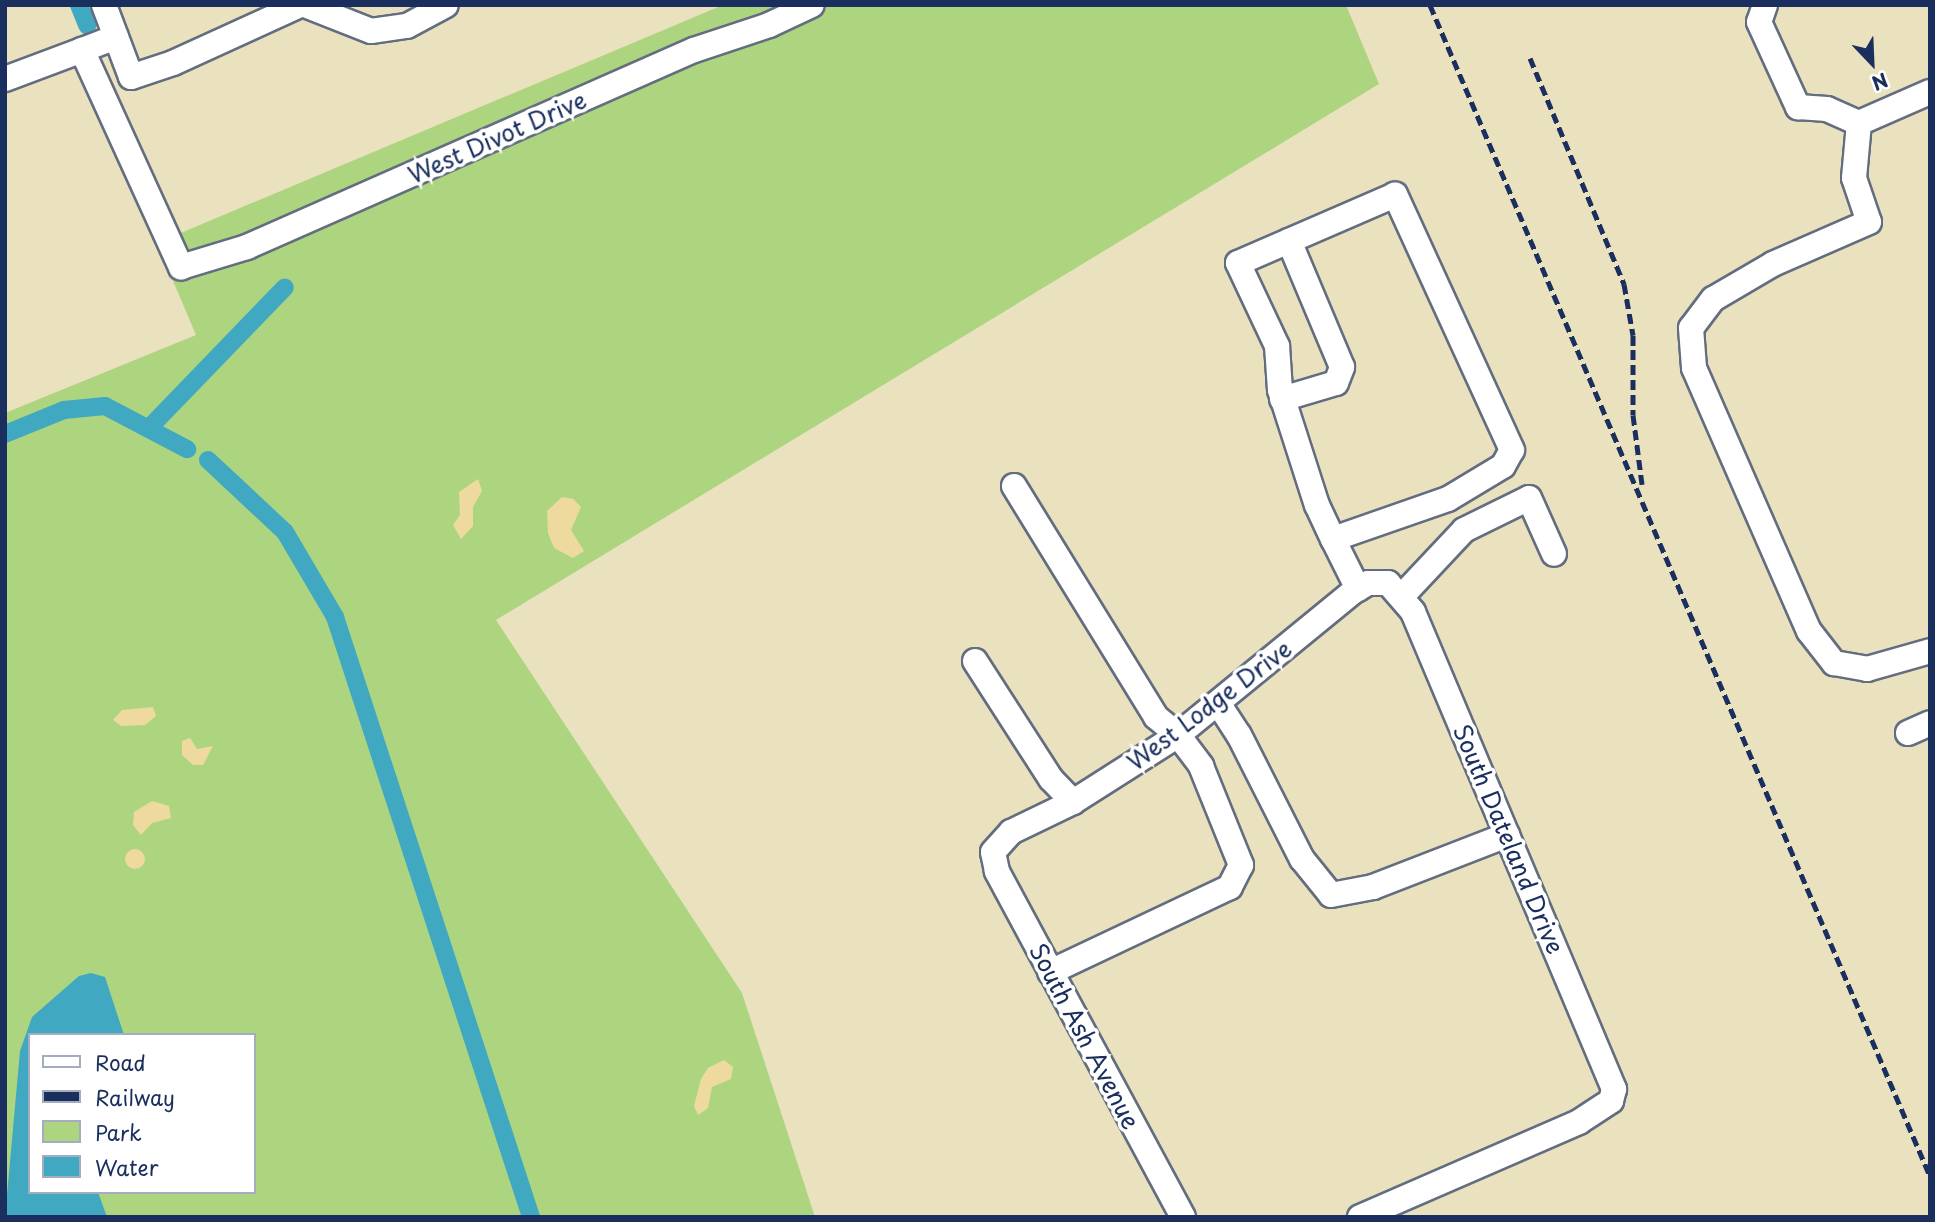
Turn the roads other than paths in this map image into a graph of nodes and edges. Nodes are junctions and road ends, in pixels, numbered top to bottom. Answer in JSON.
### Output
{"nodes":[{"id":1,"x":104,"y":5,"type":"edge"},
{"id":2,"x":302,"y":5,"type":"edge"},
{"id":3,"x":446,"y":5,"type":"edge"},
{"id":4,"x":812,"y":5,"type":"edge"},
{"id":5,"x":1758,"y":11,"type":"edge"},
{"id":6,"x":764,"y":15,"type":"edge"},
{"id":7,"x":116,"y":37,"type":"junction"},
{"id":8,"x":82,"y":50,"type":"junction"},
{"id":9,"x":5,"y":79,"type":"edge"},
{"id":10,"x":1930,"y":92,"type":"edge"},
{"id":11,"x":1859,"y":123,"type":"junction"},
{"id":12,"x":1289,"y":241,"type":"junction"},
{"id":13,"x":1282,"y":399,"type":"junction"},
{"id":14,"x":1014,"y":486,"type":"dead end"},
{"id":15,"x":1334,"y":540,"type":"junction"},
{"id":16,"x":1554,"y":554,"type":"dead end"},
{"id":17,"x":1358,"y":589,"type":"junction"},
{"id":18,"x":1395,"y":589,"type":"junction"},
{"id":19,"x":1930,"y":651,"type":"edge"},
{"id":20,"x":975,"y":661,"type":"dead end"},
{"id":21,"x":1218,"y":703,"type":"junction"},
{"id":22,"x":1178,"y":735,"type":"junction"},
{"id":23,"x":1073,"y":802,"type":"junction"},
{"id":24,"x":1507,"y":835,"type":"junction"},
{"id":25,"x":993,"y":852,"type":"joint"},
{"id":26,"x":1050,"y":972,"type":"junction"},
{"id":27,"x":1183,"y":1217,"type":"edge"},
{"id":28,"x":1360,"y":1217,"type":"edge"}],
"edges":[{"from":1,"to":7,"type":"street"},
{"from":2,"to":3,"type":"street"},
{"from":2,"to":7,"type":"street"},
{"from":4,"to":6,"type":"street","name":"West Divot Drive"},
{"from":5,"to":11,"type":"street"},
{"from":6,"to":8,"type":"street","name":"West Divot Drive"},
{"from":7,"to":8,"type":"street"},
{"from":8,"to":9,"type":"street"},
{"from":10,"to":11,"type":"street"},
{"from":11,"to":19,"type":"street"},
{"from":12,"to":13,"type":"street"},
{"from":12,"to":13,"type":"street"},
{"from":12,"to":15,"type":"street"},
{"from":13,"to":15,"type":"street"},
{"from":14,"to":22,"type":"street"},
{"from":15,"to":17,"type":"street"},
{"from":16,"to":18,"type":"street"},
{"from":17,"to":18,"type":"street","name":"West Lodge Drive"},
{"from":17,"to":21,"type":"street","name":"West Lodge Drive"},
{"from":18,"to":24,"type":"street","name":"South Dateland Drive"},
{"from":20,"to":23,"type":"street"},
{"from":21,"to":22,"type":"street","name":"West Lodge Drive"},
{"from":21,"to":24,"type":"street"},
{"from":22,"to":23,"type":"street","name":"West Lodge Drive"},
{"from":22,"to":26,"type":"street"},
{"from":23,"to":25,"type":"street","name":"West Lodge Drive"},
{"from":24,"to":28,"type":"street","name":"South Dateland Drive"},
{"from":25,"to":26,"type":"street","name":"South Ash Avenue"},
{"from":26,"to":27,"type":"street","name":"South Ash Avenue"}]}
